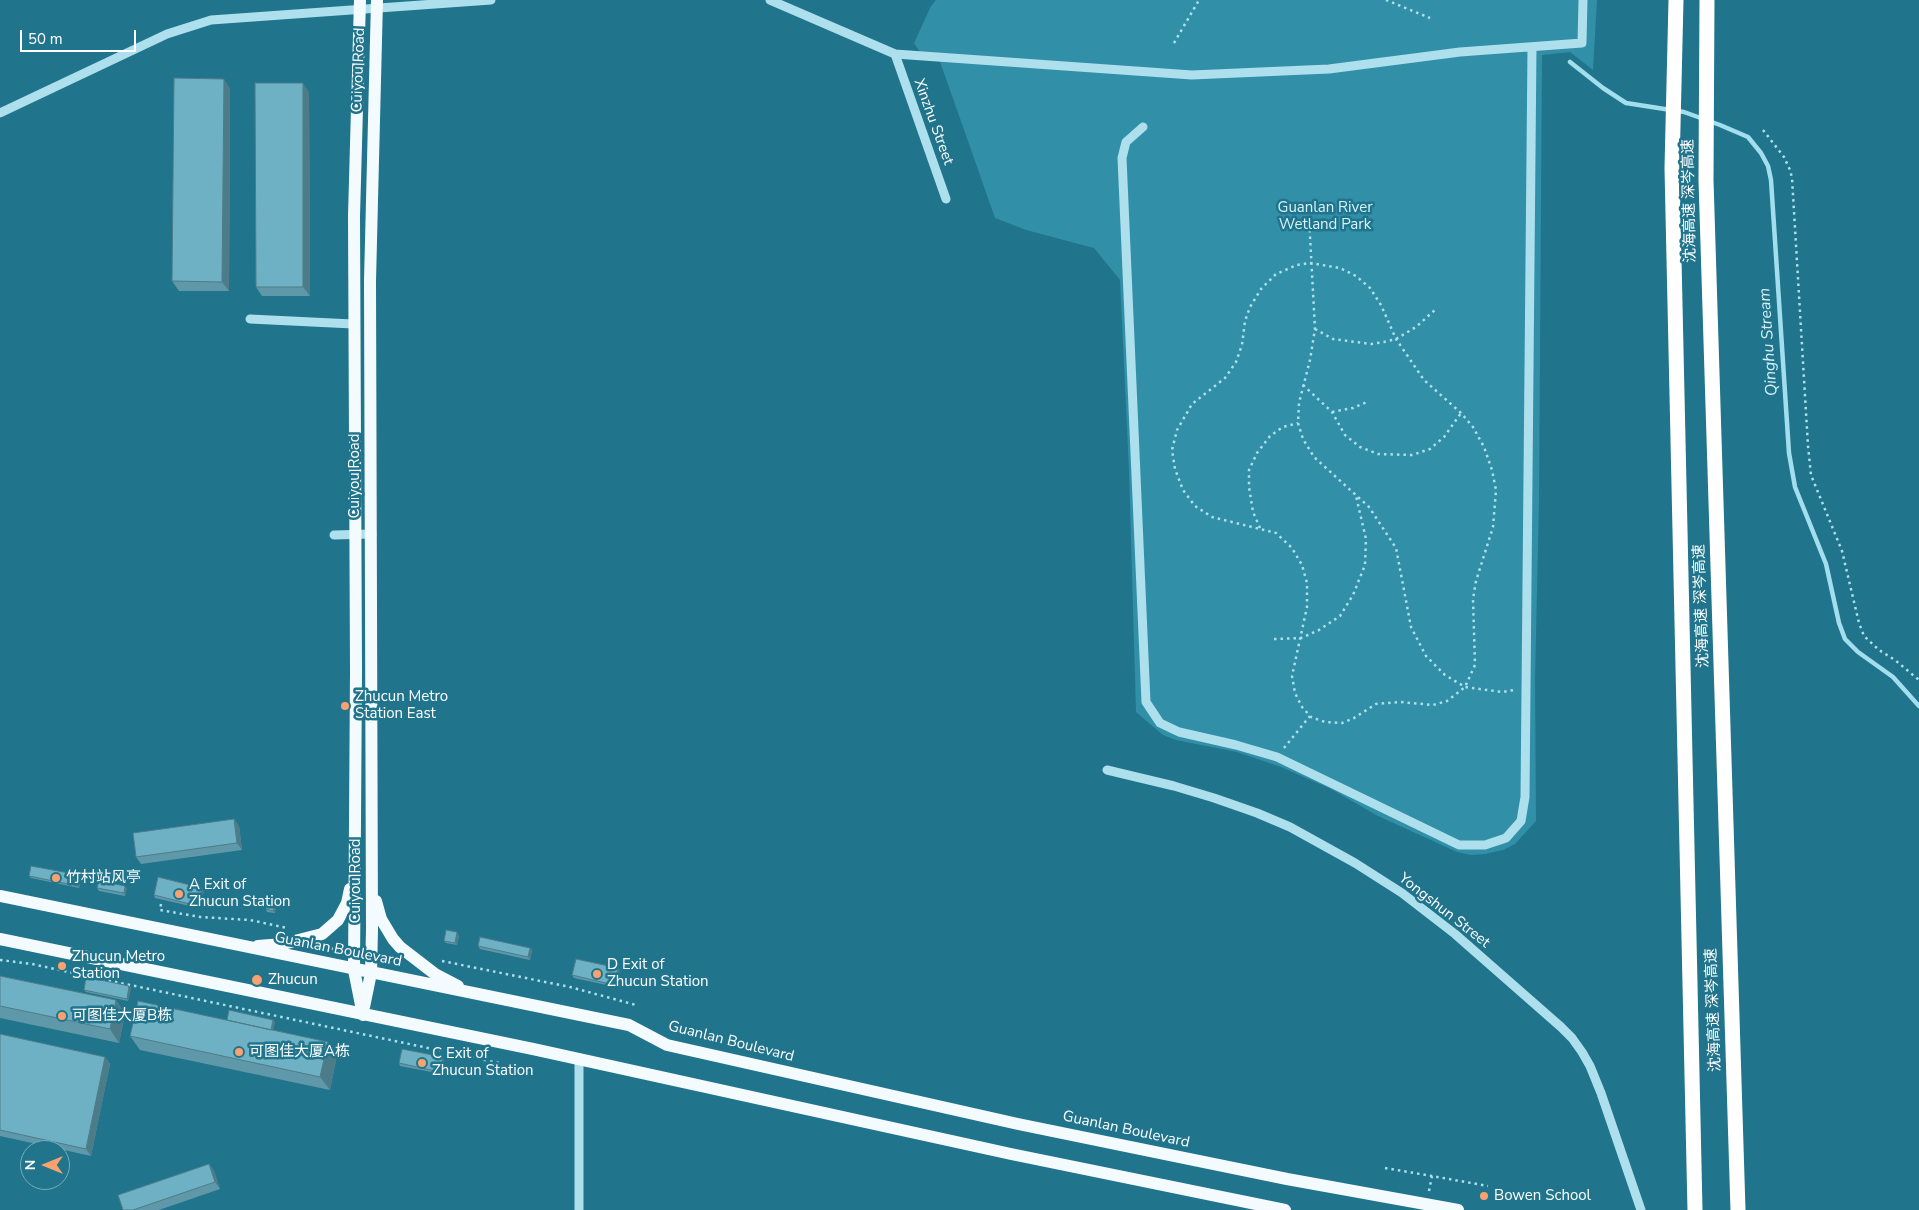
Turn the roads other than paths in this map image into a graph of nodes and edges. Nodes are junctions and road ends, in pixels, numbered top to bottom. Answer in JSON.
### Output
{"nodes":[{"id":1,"x":491,"y":0,"type":"edge"},
{"id":2,"x":770,"y":0,"type":"edge"},
{"id":3,"x":1583,"y":0,"type":"edge"},
{"id":4,"x":1676,"y":0,"type":"edge"},
{"id":5,"x":1707,"y":0,"type":"edge"},
{"id":6,"x":377,"y":4,"type":"edge"},
{"id":7,"x":360,"y":5,"type":"edge"},
{"id":8,"x":1532,"y":47,"type":"junction"},
{"id":9,"x":895,"y":54,"type":"junction"},
{"id":10,"x":0,"y":113,"type":"edge"},
{"id":11,"x":1143,"y":127,"type":"dead end"},
{"id":12,"x":946,"y":199,"type":"dead end"},
{"id":13,"x":250,"y":319,"type":"dead end"},
{"id":14,"x":353,"y":324,"type":"junction"},
{"id":15,"x":372,"y":534,"type":"junction"},
{"id":16,"x":334,"y":535,"type":"dead end"},
{"id":17,"x":355,"y":535,"type":"junction"},
{"id":18,"x":1107,"y":770,"type":"dead end"},
{"id":19,"x":355,"y":872,"type":"junction"},
{"id":20,"x":372,"y":873,"type":"junction"},
{"id":21,"x":0,"y":896,"type":"edge"},
{"id":22,"x":0,"y":939,"type":"edge"},
{"id":23,"x":234,"y":946,"type":"junction"},
{"id":24,"x":354,"y":970,"type":"junction"},
{"id":25,"x":371,"y":973,"type":"junction"},
{"id":26,"x":484,"y":996,"type":"junction"},
{"id":27,"x":363,"y":1015,"type":"junction"},
{"id":28,"x":579,"y":1059,"type":"junction"},
{"id":29,"x":579,"y":1210,"type":"edge"},
{"id":30,"x":1285,"y":1210,"type":"edge"},
{"id":31,"x":1458,"y":1210,"type":"edge"},
{"id":32,"x":1641,"y":1210,"type":"edge"},
{"id":33,"x":1695,"y":1210,"type":"edge"},
{"id":34,"x":1738,"y":1210,"type":"edge"}],
"edges":[{"from":1,"to":6,"type":"street"},
{"from":2,"to":9,"type":"street"},
{"from":3,"to":8,"type":"street"},
{"from":4,"to":33,"type":"highway","name":"沈海高速 深岑高速"},
{"from":5,"to":34,"type":"highway","name":"沈海高速 深岑高速"},
{"from":6,"to":7,"type":"street"},
{"from":6,"to":15,"type":"main road","name":"Cuiyou Road"},
{"from":7,"to":10,"type":"street"},
{"from":7,"to":14,"type":"main road","name":"Cuiyou Road"},
{"from":8,"to":9,"type":"street"},
{"from":8,"to":11,"type":"street"},
{"from":9,"to":12,"type":"street","name":"Xinzhu Street"},
{"from":13,"to":14,"type":"street"},
{"from":14,"to":17,"type":"main road","name":"Cuiyou Road"},
{"from":15,"to":17,"type":"street"},
{"from":15,"to":20,"type":"main road","name":"Cuiyou Road"},
{"from":16,"to":17,"type":"street"},
{"from":17,"to":19,"type":"main road","name":"Cuiyou Road"},
{"from":18,"to":32,"type":"street","name":"Yongshun Street"},
{"from":19,"to":23,"type":"main road"},
{"from":19,"to":24,"type":"main road","name":"Cuiyou Road"},
{"from":20,"to":25,"type":"main road","name":"Cuiyou Road"},
{"from":20,"to":26,"type":"main road"},
{"from":21,"to":23,"type":"main road","name":"Guanlan Boulevard"},
{"from":22,"to":27,"type":"main road"},
{"from":23,"to":24,"type":"main road","name":"Guanlan Boulevard"},
{"from":24,"to":25,"type":"main road","name":"Guanlan Boulevard"},
{"from":24,"to":27,"type":"main road","name":"Cuiyou Road"},
{"from":25,"to":26,"type":"main road","name":"Guanlan Boulevard"},
{"from":25,"to":27,"type":"main road","name":"Cuiyou Road"},
{"from":26,"to":31,"type":"main road","name":"Guanlan Boulevard"},
{"from":27,"to":28,"type":"main road"},
{"from":28,"to":29,"type":"street"},
{"from":28,"to":30,"type":"main road"}]}
